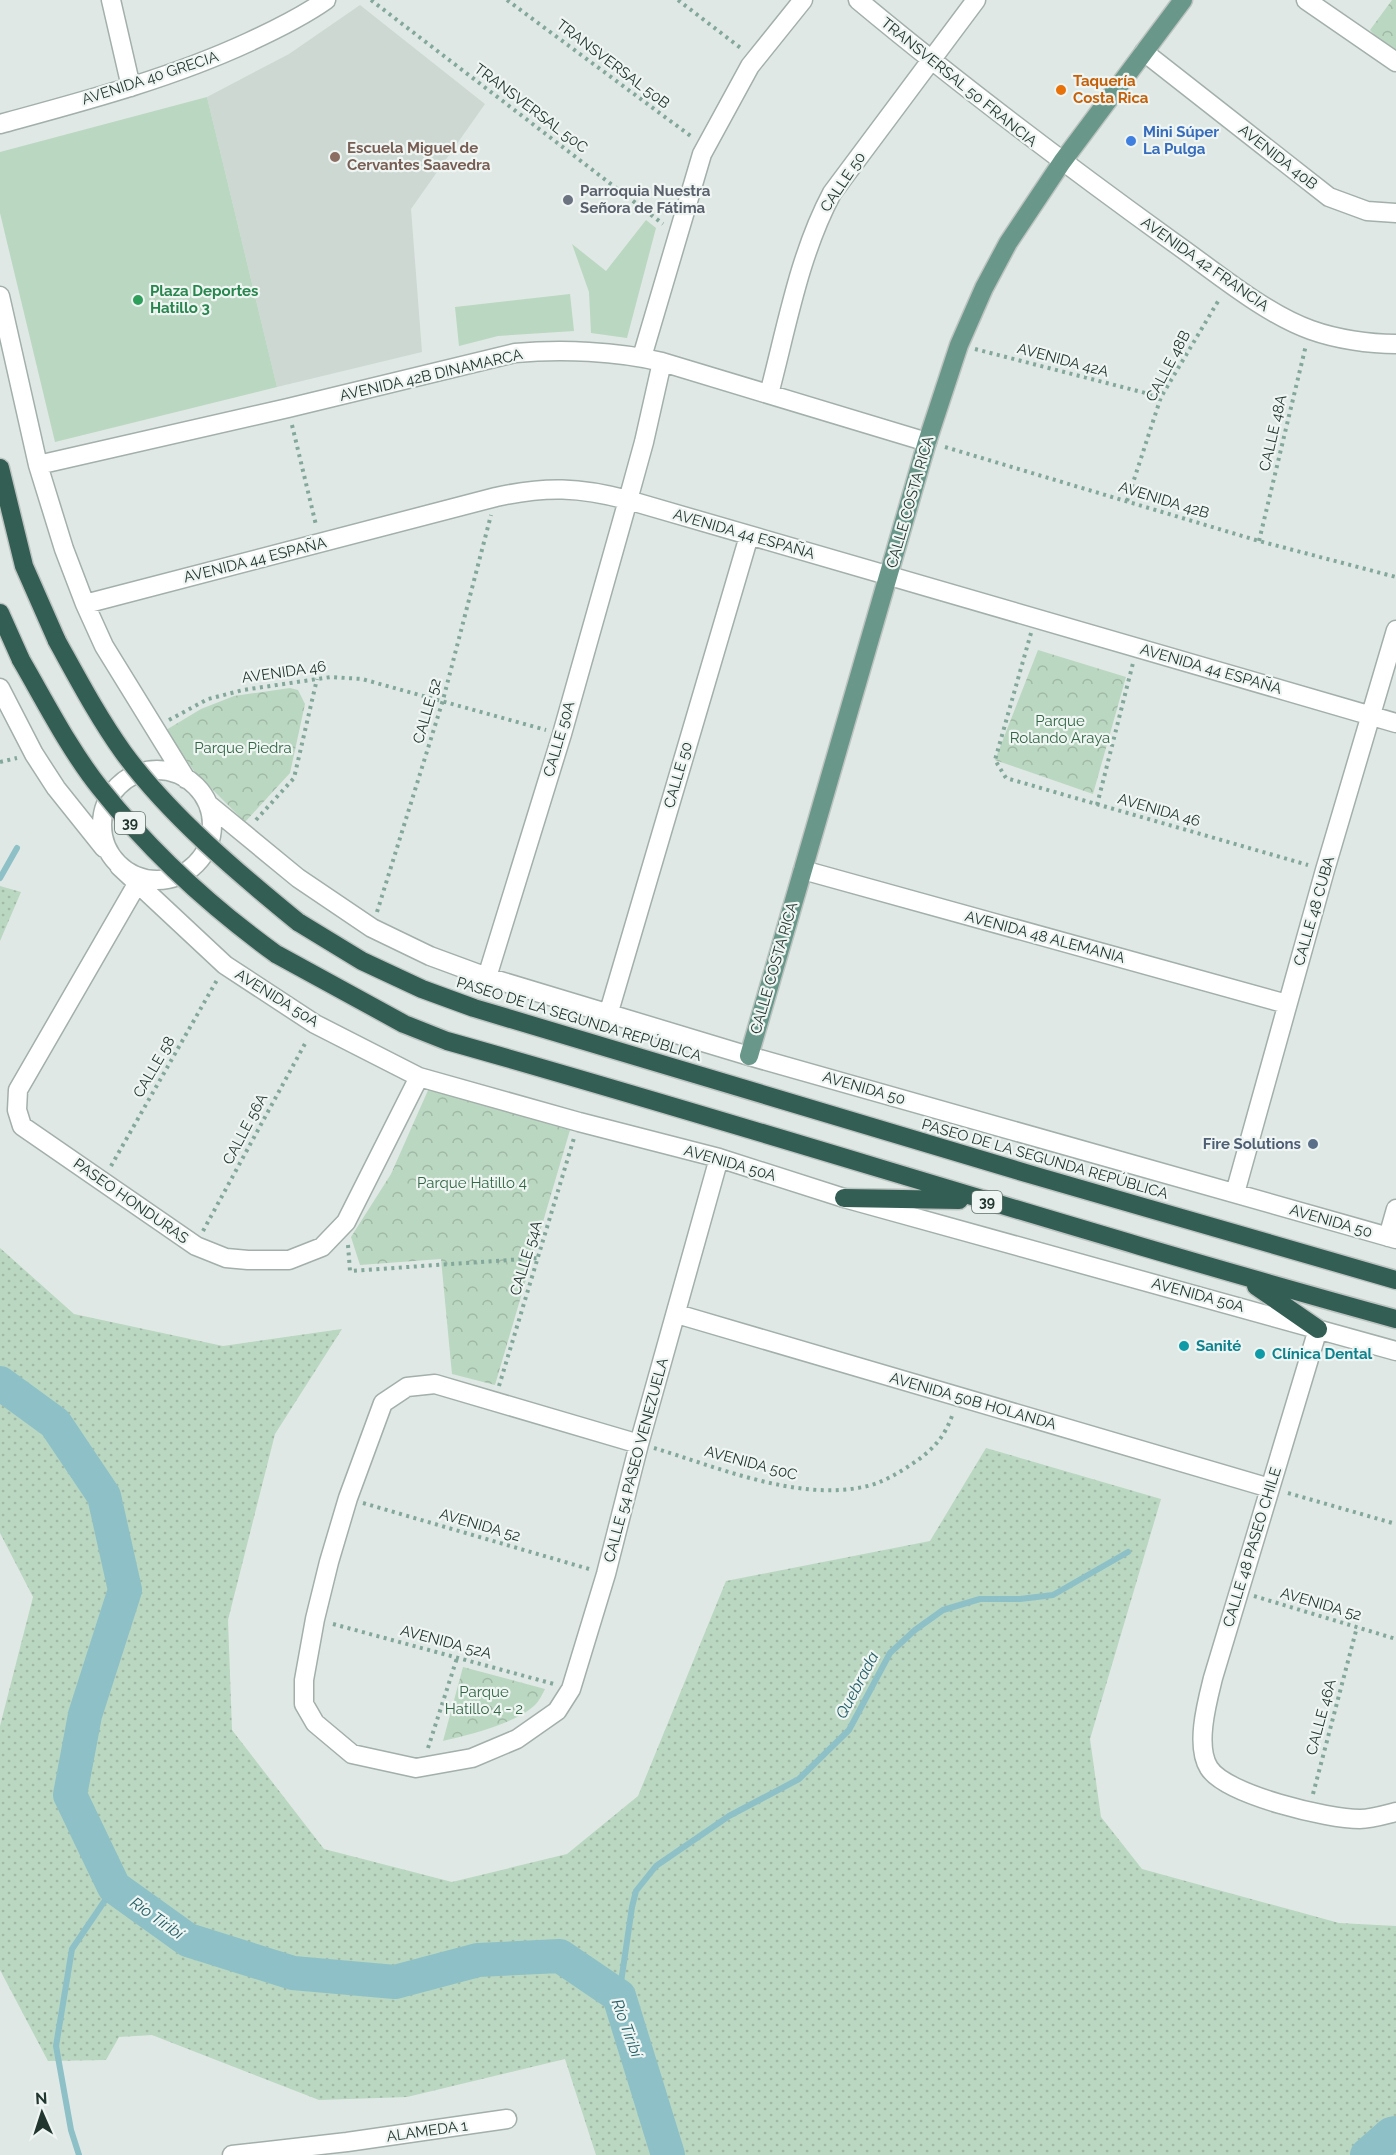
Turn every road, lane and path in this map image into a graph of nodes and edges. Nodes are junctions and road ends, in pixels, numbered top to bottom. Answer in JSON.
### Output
{"nodes":[{"id":1,"x":111,"y":0,"type":"edge"},
{"id":2,"x":326,"y":0,"type":"edge"},
{"id":3,"x":371,"y":0,"type":"edge"},
{"id":4,"x":507,"y":0,"type":"edge"},
{"id":5,"x":678,"y":0,"type":"edge"},
{"id":6,"x":803,"y":0,"type":"edge"},
{"id":7,"x":858,"y":0,"type":"edge"},
{"id":8,"x":976,"y":0,"type":"edge"},
{"id":9,"x":1183,"y":0,"type":"edge"},
{"id":10,"x":1306,"y":0,"type":"edge"},
{"id":11,"x":1144,"y":52,"type":"junction"},
{"id":12,"x":756,"y":60,"type":"junction"},
{"id":13,"x":930,"y":60,"type":"junction"},
{"id":14,"x":1396,"y":62,"type":"edge"},
{"id":15,"x":131,"y":87,"type":"junction"},
{"id":16,"x":0,"y":124,"type":"edge"},
{"id":17,"x":705,"y":147,"type":"junction"},
{"id":18,"x":1062,"y":162,"type":"junction"},
{"id":19,"x":1396,"y":213,"type":"edge"},
{"id":20,"x":677,"y":235,"type":"junction"},
{"id":21,"x":1229,"y":282,"type":"junction"},
{"id":22,"x":0,"y":296,"type":"edge"},
{"id":23,"x":1310,"y":330,"type":"junction"},
{"id":24,"x":1396,"y":344,"type":"edge"},
{"id":25,"x":959,"y":345,"type":"junction"},
{"id":26,"x":642,"y":357,"type":"junction"},
{"id":27,"x":662,"y":362,"type":"junction"},
{"id":28,"x":769,"y":394,"type":"junction"},
{"id":29,"x":1161,"y":398,"type":"junction"},
{"id":30,"x":288,"y":408,"type":"junction"},
{"id":31,"x":927,"y":442,"type":"junction"},
{"id":32,"x":38,"y":465,"type":"junction"},
{"id":33,"x":0,"y":468,"type":"edge"},
{"id":34,"x":496,"y":497,"type":"junction"},
{"id":35,"x":628,"y":500,"type":"junction"},
{"id":36,"x":1127,"y":501,"type":"junction"},
{"id":37,"x":749,"y":536,"type":"junction"},
{"id":38,"x":1260,"y":541,"type":"junction"},
{"id":39,"x":321,"y":543,"type":"junction"},
{"id":40,"x":888,"y":576,"type":"junction"},
{"id":41,"x":1396,"y":577,"type":"edge"},
{"id":42,"x":85,"y":604,"type":"junction"},
{"id":43,"x":0,"y":613,"type":"edge"},
{"id":44,"x":1035,"y":618,"type":"junction"},
{"id":45,"x":1396,"y":630,"type":"edge"},
{"id":46,"x":1137,"y":648,"type":"junction"},
{"id":47,"x":317,"y":679,"type":"junction"},
{"id":48,"x":0,"y":688,"type":"edge"},
{"id":49,"x":443,"y":700,"type":"junction"},
{"id":50,"x":1372,"y":716,"type":"junction"},
{"id":51,"x":1396,"y":723,"type":"edge"},
{"id":52,"x":154,"y":728,"type":"junction"},
{"id":53,"x":561,"y":734,"type":"junction"},
{"id":54,"x":186,"y":778,"type":"junction"},
{"id":55,"x":208,"y":804,"type":"junction"},
{"id":56,"x":1097,"y":805,"type":"junction"},
{"id":57,"x":244,"y":833,"type":"junction"},
{"id":58,"x":107,"y":851,"type":"junction"},
{"id":59,"x":119,"y":866,"type":"junction"},
{"id":60,"x":803,"y":870,"type":"junction"},
{"id":61,"x":1325,"y":870,"type":"junction"},
{"id":62,"x":137,"y":884,"type":"junction"},
{"id":63,"x":372,"y":928,"type":"junction"},
{"id":64,"x":225,"y":965,"type":"junction"},
{"id":65,"x":487,"y":977,"type":"junction"},
{"id":66,"x":1287,"y":1004,"type":"junction"},
{"id":67,"x":608,"y":1015,"type":"junction"},
{"id":68,"x":315,"y":1024,"type":"junction"},
{"id":69,"x":749,"y":1056,"type":"junction"},
{"id":70,"x":419,"y":1077,"type":"junction"},
{"id":71,"x":579,"y":1122,"type":"junction"},
{"id":72,"x":719,"y":1158,"type":"junction"},
{"id":73,"x":103,"y":1180,"type":"junction"},
{"id":74,"x":1235,"y":1193,"type":"junction"},
{"id":75,"x":844,"y":1198,"type":"junction"},
{"id":76,"x":981,"y":1200,"type":"junction"},
{"id":77,"x":1396,"y":1209,"type":"edge"},
{"id":78,"x":1392,"y":1238,"type":"edge"},
{"id":79,"x":196,"y":1246,"type":"junction"},
{"id":80,"x":538,"y":1258,"type":"junction"},
{"id":81,"x":350,"y":1271,"type":"dead end"},
{"id":82,"x":1368,"y":1272,"type":"junction"},
{"id":83,"x":1396,"y":1275,"type":"edge"},
{"id":84,"x":1245,"y":1278,"type":"junction"},
{"id":85,"x":1396,"y":1280,"type":"edge"},
{"id":86,"x":677,"y":1314,"type":"junction"},
{"id":87,"x":1396,"y":1319,"type":"edge"},
{"id":88,"x":1318,"y":1329,"type":"junction"},
{"id":89,"x":1396,"y":1351,"type":"edge"},
{"id":90,"x":959,"y":1396,"type":"junction"},
{"id":91,"x":495,"y":1402,"type":"junction"},
{"id":92,"x":639,"y":1444,"type":"junction"},
{"id":93,"x":1270,"y":1488,"type":"junction"},
{"id":94,"x":348,"y":1498,"type":"junction"},
{"id":95,"x":1396,"y":1524,"type":"edge"},
{"id":96,"x":606,"y":1574,"type":"junction"},
{"id":97,"x":1239,"y":1592,"type":"junction"},
{"id":98,"x":315,"y":1619,"type":"junction"},
{"id":99,"x":1357,"y":1627,"type":"junction"},
{"id":100,"x":1396,"y":1639,"type":"edge"},
{"id":101,"x":457,"y":1658,"type":"junction"},
{"id":102,"x":571,"y":1689,"type":"junction"},
{"id":103,"x":422,"y":1767,"type":"junction"},
{"id":104,"x":1308,"y":1812,"type":"junction"},
{"id":105,"x":1396,"y":1812,"type":"edge"},
{"id":106,"x":507,"y":2119,"type":"dead end"},
{"id":107,"x":349,"y":2149,"type":"edge"},
{"id":108,"x":232,"y":2155,"type":"edge"}],
"edges":[{"from":1,"to":15,"type":"street"},
{"from":2,"to":15,"type":"street","name":"AVENIDA 40 GRECIA"},
{"from":3,"to":20,"type":"path","name":"TRANSVERSAL 50C"},
{"from":4,"to":17,"type":"path","name":"TRANSVERSAL 50B"},
{"from":5,"to":12,"type":"path"},
{"from":6,"to":12,"type":"street"},
{"from":7,"to":13,"type":"street","name":"TRANSVERSAL 50 FRANCIA"},
{"from":8,"to":13,"type":"street","name":"CALLE 50"},
{"from":9,"to":11,"type":"main road","name":"CALLE COSTA RICA"},
{"from":10,"to":14,"type":"street"},
{"from":11,"to":18,"type":"main road","name":"CALLE COSTA RICA"},
{"from":11,"to":19,"type":"street","name":"AVENIDA 40B"},
{"from":12,"to":17,"type":"street"},
{"from":13,"to":18,"type":"street","name":"TRANSVERSAL 50 FRANCIA"},
{"from":13,"to":28,"type":"street","name":"CALLE 50"},
{"from":15,"to":16,"type":"street","name":"AVENIDA 40 GRECIA"},
{"from":17,"to":20,"type":"street"},
{"from":18,"to":21,"type":"street","name":"AVENIDA 42 FRANCIA"},
{"from":18,"to":25,"type":"main road","name":"CALLE COSTA RICA"},
{"from":20,"to":26,"type":"street"},
{"from":21,"to":23,"type":"street","name":"AVENIDA 42 FRANCIA"},
{"from":21,"to":29,"type":"path","name":"CALLE 48B"},
{"from":22,"to":32,"type":"street"},
{"from":23,"to":24,"type":"street","name":"AVENIDA 42 FRANCIA"},
{"from":23,"to":38,"type":"path","name":"CALLE 48A"},
{"from":25,"to":29,"type":"path","name":"AVENIDA 42A"},
{"from":25,"to":31,"type":"main road","name":"CALLE COSTA RICA"},
{"from":26,"to":27,"type":"street","name":"AVENIDA 42B DINAMARCA"},
{"from":26,"to":30,"type":"street","name":"AVENIDA 42B DINAMARCA"},
{"from":27,"to":28,"type":"street","name":"AVENIDA 42B DINAMARCA"},
{"from":27,"to":35,"type":"street","name":"CALLE 50A"},
{"from":28,"to":31,"type":"street","name":"AVENIDA 42B DINAMARCA"},
{"from":29,"to":36,"type":"path","name":"CALLE 48B"},
{"from":30,"to":32,"type":"street","name":"AVENIDA 42B DINAMARCA"},
{"from":30,"to":39,"type":"path"},
{"from":31,"to":36,"type":"path","name":"AVENIDA 42B"},
{"from":31,"to":40,"type":"main road","name":"CALLE COSTA RICA"},
{"from":32,"to":42,"type":"street"},
{"from":33,"to":82,"type":"highway","name":"PASEO DE LA SEGUNDA REPÚBLICA","number":"39","bridge":true},
{"from":34,"to":35,"type":"street","name":"AVENIDA 44 ESPAÑA"},
{"from":34,"to":39,"type":"street","name":"AVENIDA 44 ESPAÑA"},
{"from":34,"to":49,"type":"path","name":"CALLE 52"},
{"from":35,"to":37,"type":"street","name":"AVENIDA 44 ESPAÑA"},
{"from":35,"to":53,"type":"street","name":"CALLE 50A"},
{"from":36,"to":38,"type":"path","name":"AVENIDA 42B"},
{"from":37,"to":40,"type":"street","name":"AVENIDA 44 ESPAÑA"},
{"from":37,"to":67,"type":"street","name":"CALLE 50"},
{"from":38,"to":41,"type":"path","name":"AVENIDA 42B"},
{"from":39,"to":42,"type":"street","name":"AVENIDA 44 ESPAÑA"},
{"from":40,"to":44,"type":"street","name":"AVENIDA 44 ESPAÑA"},
{"from":40,"to":60,"type":"main road","name":"CALLE COSTA RICA"},
{"from":42,"to":52,"type":"street"},
{"from":43,"to":76,"type":"highway","number":"39","bridge":true},
{"from":44,"to":46,"type":"street","name":"AVENIDA 44 ESPAÑA"},
{"from":44,"to":56,"type":"path","name":"AVENIDA 46"},
{"from":45,"to":50,"type":"street","name":"CALLE 48 CUBA"},
{"from":46,"to":50,"type":"street","name":"AVENIDA 44 ESPAÑA"},
{"from":46,"to":56,"type":"path"},
{"from":47,"to":49,"type":"path","name":"AVENIDA 46"},
{"from":47,"to":52,"type":"path","name":"AVENIDA 46"},
{"from":47,"to":57,"type":"path"},
{"from":48,"to":58,"type":"street"},
{"from":49,"to":53,"type":"path","name":"AVENIDA 46"},
{"from":49,"to":63,"type":"path","name":"CALLE 52"},
{"from":50,"to":51,"type":"street","name":"AVENIDA 44 ESPAÑA"},
{"from":50,"to":61,"type":"street","name":"CALLE 48 CUBA"},
{"from":52,"to":54,"type":"street"},
{"from":53,"to":65,"type":"street","name":"CALLE 50A"},
{"from":54,"to":55,"type":"street"},
{"from":54,"to":58,"type":"street"},
{"from":55,"to":57,"type":"street","name":"AVENIDA 50"},
{"from":55,"to":59,"type":"street"},
{"from":56,"to":61,"type":"path","name":"AVENIDA 46"},
{"from":57,"to":63,"type":"street","name":"AVENIDA 50"},
{"from":58,"to":59,"type":"street"},
{"from":59,"to":62,"type":"street","name":"AVENIDA 50A"},
{"from":60,"to":66,"type":"street","name":"AVENIDA 48 ALEMANIA"},
{"from":60,"to":69,"type":"main road","name":"CALLE COSTA RICA"},
{"from":61,"to":66,"type":"street","name":"CALLE 48 CUBA"},
{"from":62,"to":64,"type":"street","name":"AVENIDA 50A"},
{"from":62,"to":73,"type":"street","name":"PASEO HONDURAS"},
{"from":63,"to":65,"type":"street","name":"AVENIDA 50"},
{"from":64,"to":68,"type":"street","name":"AVENIDA 50A"},
{"from":64,"to":73,"type":"path","name":"CALLE 58"},
{"from":65,"to":67,"type":"street","name":"AVENIDA 50"},
{"from":66,"to":74,"type":"street","name":"CALLE 48 CUBA"},
{"from":67,"to":69,"type":"street","name":"AVENIDA 50"},
{"from":68,"to":70,"type":"street","name":"AVENIDA 50A"},
{"from":68,"to":79,"type":"path","name":"CALLE 56A"},
{"from":69,"to":74,"type":"street","name":"AVENIDA 50"},
{"from":70,"to":71,"type":"street","name":"AVENIDA 50A"},
{"from":70,"to":79,"type":"street","name":"PASEO HONDURAS"},
{"from":71,"to":72,"type":"street","name":"AVENIDA 50A"},
{"from":71,"to":80,"type":"path","name":"CALLE 54A"},
{"from":72,"to":75,"type":"street","name":"AVENIDA 50A"},
{"from":72,"to":86,"type":"street","name":"CALLE 54 PASEO VENEZUELA"},
{"from":73,"to":79,"type":"street","name":"PASEO HONDURAS"},
{"from":74,"to":78,"type":"street","name":"AVENIDA 50"},
{"from":75,"to":76,"type":"highway"},
{"from":75,"to":88,"type":"street","name":"AVENIDA 50A"},
{"from":76,"to":84,"type":"highway","number":"39"},
{"from":77,"to":78,"type":"street"},
{"from":80,"to":81,"type":"path"},
{"from":80,"to":91,"type":"path","name":"CALLE 54A"},
{"from":82,"to":83,"type":"highway"},
{"from":82,"to":85,"type":"highway","name":"PASEO DE LA SEGUNDA REPÚBLICA","number":"39"},
{"from":84,"to":87,"type":"highway","number":"39"},
{"from":84,"to":88,"type":"highway"},
{"from":86,"to":90,"type":"street","name":"AVENIDA 50B HOLANDA"},
{"from":86,"to":92,"type":"street","name":"CALLE 54 PASEO VENEZUELA"},
{"from":88,"to":89,"type":"street","name":"AVENIDA 50A"},
{"from":88,"to":93,"type":"street","name":"CALLE 48 PASEO CHILE"},
{"from":90,"to":92,"type":"path","name":"AVENIDA 50C"},
{"from":90,"to":93,"type":"street","name":"AVENIDA 50B HOLANDA"},
{"from":91,"to":92,"type":"street"},
{"from":91,"to":94,"type":"street","name":"CALLE 54 PASEO VENEZUELA"},
{"from":92,"to":96,"type":"street","name":"CALLE 54 PASEO VENEZUELA"},
{"from":93,"to":95,"type":"path"},
{"from":93,"to":97,"type":"street","name":"CALLE 48 PASEO CHILE"},
{"from":94,"to":96,"type":"path","name":"AVENIDA 52"},
{"from":94,"to":98,"type":"street","name":"CALLE 54 PASEO VENEZUELA"},
{"from":96,"to":102,"type":"street","name":"CALLE 54 PASEO VENEZUELA"},
{"from":97,"to":99,"type":"path","name":"AVENIDA 52"},
{"from":97,"to":104,"type":"street","name":"CALLE 48 PASEO CHILE"},
{"from":98,"to":101,"type":"path","name":"AVENIDA 52A"},
{"from":98,"to":103,"type":"street","name":"CALLE 54 PASEO VENEZUELA"},
{"from":99,"to":100,"type":"path","name":"AVENIDA 52"},
{"from":99,"to":104,"type":"path","name":"CALLE 46A"},
{"from":101,"to":102,"type":"path","name":"AVENIDA 52A"},
{"from":101,"to":103,"type":"path"},
{"from":102,"to":103,"type":"street","name":"CALLE 54 PASEO VENEZUELA"},
{"from":104,"to":105,"type":"street"},
{"from":106,"to":107,"type":"street","name":"ALAMEDA 1"},
{"from":107,"to":108,"type":"street","name":"ALAMEDA 1"}]}
